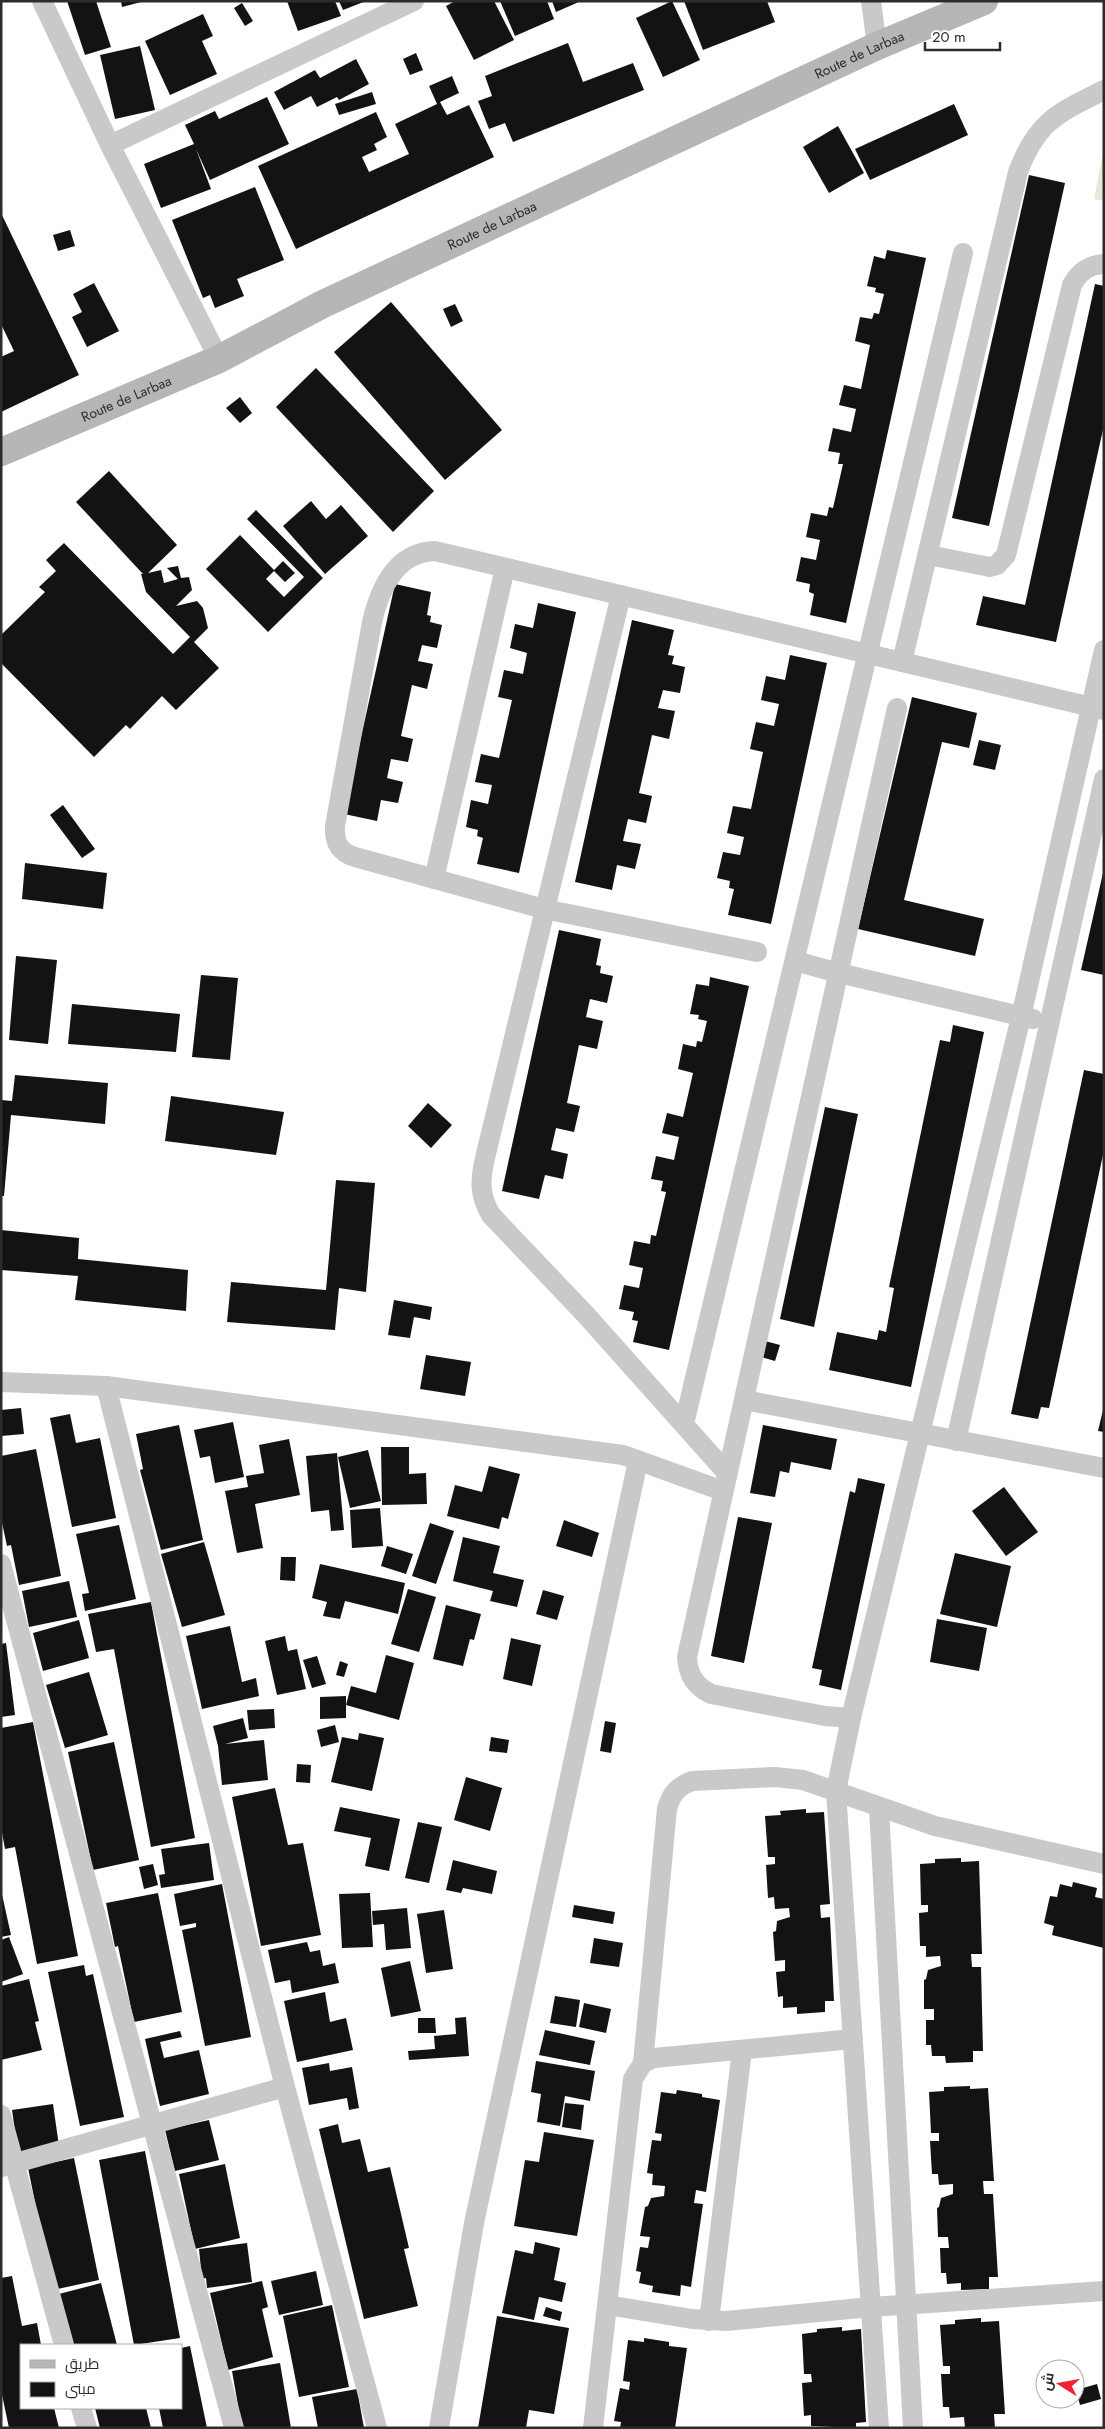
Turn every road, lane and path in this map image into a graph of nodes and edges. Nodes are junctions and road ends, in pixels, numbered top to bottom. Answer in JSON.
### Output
{"nodes":[{"id":1,"x":42,"y":1,"type":"edge"},
{"id":2,"x":414,"y":1,"type":"edge"},
{"id":3,"x":871,"y":1,"type":"edge"},
{"id":4,"x":984,"y":1,"type":"edge"},
{"id":5,"x":876,"y":46,"type":"junction"},
{"id":6,"x":1104,"y":90,"type":"edge"},
{"id":7,"x":110,"y":145,"type":"junction"},
{"id":8,"x":963,"y":253,"type":"dead end"},
{"id":9,"x":1104,"y":264,"type":"edge"},
{"id":10,"x":219,"y":359,"type":"junction"},
{"id":11,"x":1,"y":452,"type":"edge"},
{"id":12,"x":928,"y":555,"type":"junction"},
{"id":13,"x":505,"y":568,"type":"junction"},
{"id":14,"x":621,"y":595,"type":"junction"},
{"id":15,"x":1104,"y":650,"type":"edge"},
{"id":16,"x":868,"y":652,"type":"junction"},
{"id":17,"x":902,"y":662,"type":"junction"},
{"id":18,"x":897,"y":708,"type":"dead end"},
{"id":19,"x":1097,"y":709,"type":"edge"},
{"id":20,"x":1104,"y":779,"type":"edge"},
{"id":21,"x":434,"y":879,"type":"junction"},
{"id":22,"x":544,"y":909,"type":"junction"},
{"id":23,"x":757,"y":952,"type":"dead end"},
{"id":24,"x":795,"y":961,"type":"junction"},
{"id":25,"x":839,"y":973,"type":"junction"},
{"id":26,"x":1021,"y":1016,"type":"junction"},
{"id":27,"x":1049,"y":1023,"type":"junction"},
{"id":28,"x":1,"y":1382,"type":"edge"},
{"id":29,"x":106,"y":1386,"type":"junction"},
{"id":30,"x":744,"y":1400,"type":"junction"},
{"id":31,"x":684,"y":1424,"type":"junction"},
{"id":32,"x":919,"y":1434,"type":"junction"},
{"id":33,"x":956,"y":1442,"type":"junction"},
{"id":34,"x":638,"y":1461,"type":"junction"},
{"id":35,"x":1104,"y":1468,"type":"edge"},
{"id":36,"x":725,"y":1482,"type":"junction"},
{"id":37,"x":1,"y":1564,"type":"edge"},
{"id":38,"x":851,"y":1718,"type":"junction"},
{"id":39,"x":836,"y":1791,"type":"junction"},
{"id":40,"x":879,"y":1808,"type":"junction"},
{"id":41,"x":1104,"y":1864,"type":"edge"},
{"id":42,"x":853,"y":2039,"type":"junction"},
{"id":43,"x":742,"y":2050,"type":"junction"},
{"id":44,"x":643,"y":2063,"type":"junction"},
{"id":45,"x":285,"y":2087,"type":"junction"},
{"id":46,"x":1,"y":2115,"type":"edge"},
{"id":47,"x":153,"y":2124,"type":"junction"},
{"id":48,"x":8,"y":2165,"type":"edge"},
{"id":49,"x":1104,"y":2291,"type":"edge"},
{"id":50,"x":608,"y":2305,"type":"junction"},
{"id":51,"x":906,"y":2305,"type":"junction"},
{"id":52,"x":871,"y":2307,"type":"junction"},
{"id":53,"x":709,"y":2321,"type":"junction"},
{"id":54,"x":64,"y":2344,"type":"edge"},
{"id":55,"x":81,"y":2409,"type":"edge"},
{"id":56,"x":87,"y":2428,"type":"edge"},
{"id":57,"x":234,"y":2428,"type":"edge"},
{"id":58,"x":377,"y":2428,"type":"edge"},
{"id":59,"x":439,"y":2428,"type":"edge"},
{"id":60,"x":594,"y":2428,"type":"edge"},
{"id":61,"x":879,"y":2428,"type":"edge"},
{"id":62,"x":913,"y":2428,"type":"edge"}],
"edges":[{"from":1,"to":7,"type":"street"},
{"from":2,"to":7,"type":"street"},
{"from":3,"to":5,"type":"street"},
{"from":4,"to":5,"type":"main road","name":"Route de Larbaa"},
{"from":5,"to":10,"type":"main road","name":"Route de Larbaa"},
{"from":6,"to":12,"type":"street"},
{"from":7,"to":10,"type":"street"},
{"from":8,"to":16,"type":"street"},
{"from":9,"to":12,"type":"street"},
{"from":10,"to":11,"type":"main road","name":"Route de Larbaa"},
{"from":12,"to":17,"type":"street"},
{"from":13,"to":14,"type":"street"},
{"from":13,"to":21,"type":"street"},
{"from":13,"to":21,"type":"street"},
{"from":14,"to":16,"type":"street"},
{"from":14,"to":22,"type":"street"},
{"from":15,"to":19,"type":"street"},
{"from":16,"to":17,"type":"street"},
{"from":16,"to":24,"type":"street"},
{"from":17,"to":19,"type":"street"},
{"from":18,"to":25,"type":"street"},
{"from":19,"to":26,"type":"street"},
{"from":20,"to":27,"type":"street"},
{"from":21,"to":22,"type":"street"},
{"from":22,"to":23,"type":"street"},
{"from":22,"to":31,"type":"street"},
{"from":24,"to":25,"type":"street"},
{"from":24,"to":31,"type":"street"},
{"from":25,"to":26,"type":"street"},
{"from":25,"to":30,"type":"street"},
{"from":26,"to":27,"type":"street"},
{"from":26,"to":32,"type":"street"},
{"from":27,"to":33,"type":"street"},
{"from":28,"to":29,"type":"street"},
{"from":29,"to":34,"type":"street"},
{"from":29,"to":45,"type":"street"},
{"from":30,"to":32,"type":"street"},
{"from":30,"to":36,"type":"street"},
{"from":31,"to":36,"type":"street"},
{"from":32,"to":33,"type":"street"},
{"from":32,"to":38,"type":"street"},
{"from":33,"to":35,"type":"street"},
{"from":34,"to":36,"type":"street"},
{"from":34,"to":59,"type":"street"},
{"from":36,"to":38,"type":"street"},
{"from":37,"to":47,"type":"street"},
{"from":38,"to":39,"type":"street"},
{"from":39,"to":40,"type":"street"},
{"from":39,"to":42,"type":"street"},
{"from":39,"to":44,"type":"street"},
{"from":40,"to":41,"type":"street"},
{"from":40,"to":51,"type":"street"},
{"from":42,"to":43,"type":"street"},
{"from":42,"to":52,"type":"street"},
{"from":43,"to":44,"type":"street"},
{"from":43,"to":53,"type":"street"},
{"from":44,"to":50,"type":"street"},
{"from":45,"to":47,"type":"street"},
{"from":45,"to":58,"type":"street"},
{"from":46,"to":48,"type":"street"},
{"from":47,"to":48,"type":"street"},
{"from":47,"to":57,"type":"street"},
{"from":48,"to":54,"type":"street"},
{"from":49,"to":51,"type":"street"},
{"from":50,"to":53,"type":"street"},
{"from":50,"to":60,"type":"street"},
{"from":51,"to":52,"type":"street"},
{"from":51,"to":62,"type":"street"},
{"from":52,"to":53,"type":"street"},
{"from":52,"to":61,"type":"street"},
{"from":55,"to":56,"type":"street"}]}
